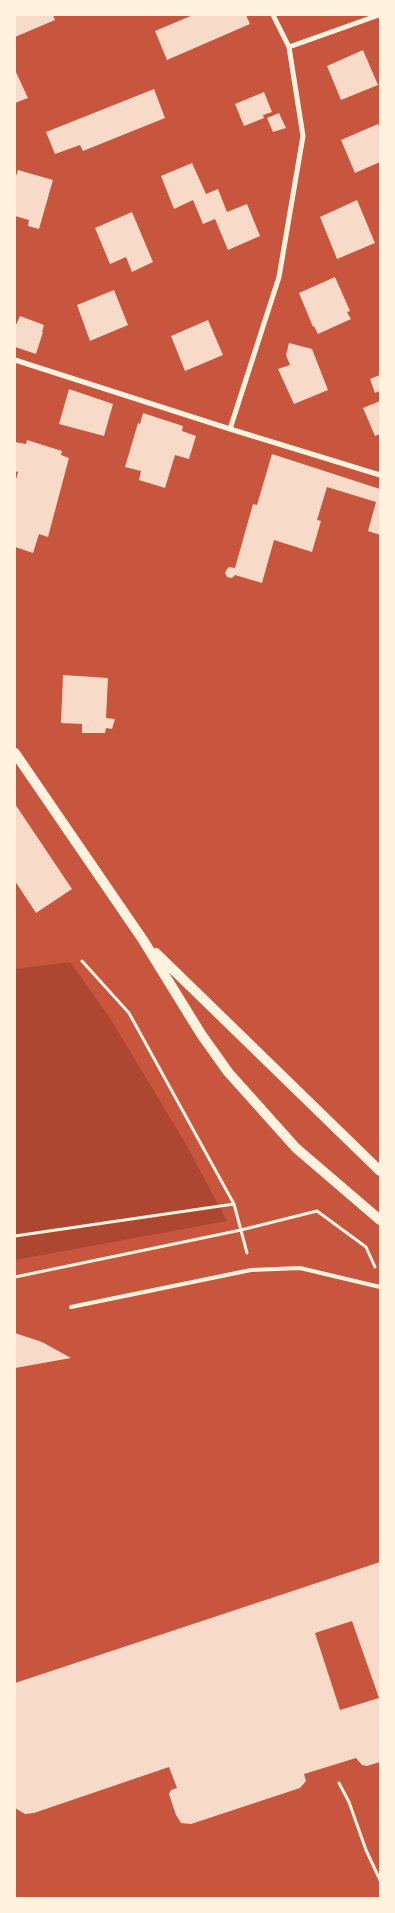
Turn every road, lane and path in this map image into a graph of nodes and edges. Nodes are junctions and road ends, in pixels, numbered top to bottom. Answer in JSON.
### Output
{"nodes":[{"id":1,"x":273,"y":15,"type":"edge"},
{"id":2,"x":378,"y":15,"type":"edge"},
{"id":3,"x":289,"y":47,"type":"junction"},
{"id":4,"x":15,"y":360,"type":"edge"},
{"id":5,"x":230,"y":429,"type":"junction"},
{"id":6,"x":380,"y":475,"type":"edge"},
{"id":7,"x":15,"y":753,"type":"edge"},
{"id":8,"x":143,"y":940,"type":"junction"},
{"id":9,"x":82,"y":961,"type":"dead end"},
{"id":10,"x":380,"y":1171,"type":"edge"},
{"id":11,"x":234,"y":1204,"type":"junction"},
{"id":12,"x":380,"y":1220,"type":"edge"},
{"id":13,"x":241,"y":1230,"type":"junction"},
{"id":14,"x":15,"y":1236,"type":"edge"},
{"id":15,"x":251,"y":1270,"type":"junction"},
{"id":16,"x":15,"y":1277,"type":"edge"},
{"id":17,"x":372,"y":1284,"type":"junction"},
{"id":18,"x":380,"y":1287,"type":"edge"},
{"id":19,"x":71,"y":1307,"type":"dead end"},
{"id":20,"x":339,"y":1782,"type":"dead end"},
{"id":21,"x":380,"y":1880,"type":"edge"}],
"edges":[{"from":1,"to":3,"type":"street"},
{"from":2,"to":3,"type":"street"},
{"from":3,"to":5,"type":"street"},
{"from":4,"to":5,"type":"street"},
{"from":5,"to":6,"type":"street"},
{"from":7,"to":8,"type":"main road"},
{"from":8,"to":10,"type":"main road"},
{"from":8,"to":12,"type":"main road"},
{"from":9,"to":11,"type":"path"},
{"from":11,"to":13,"type":"path"},
{"from":11,"to":14,"type":"path"},
{"from":13,"to":15,"type":"path"},
{"from":13,"to":16,"type":"path"},
{"from":13,"to":17,"type":"path"},
{"from":15,"to":17,"type":"lane"},
{"from":15,"to":19,"type":"lane"},
{"from":17,"to":18,"type":"lane"},
{"from":20,"to":21,"type":"path"}]}
